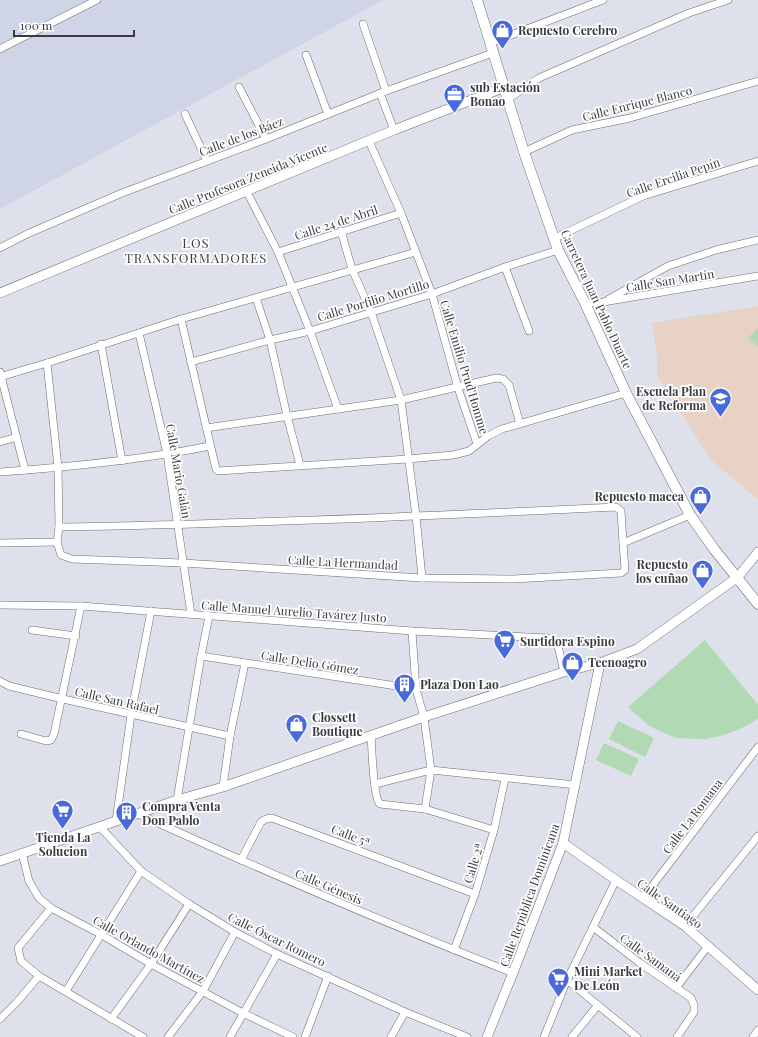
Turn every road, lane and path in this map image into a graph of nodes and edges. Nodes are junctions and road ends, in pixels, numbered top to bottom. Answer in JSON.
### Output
{"nodes":[{"id":1,"x":97,"y":0,"type":"edge"},
{"id":2,"x":477,"y":0,"type":"edge"},
{"id":3,"x":603,"y":0,"type":"edge"},
{"id":4,"x":728,"y":0,"type":"edge"},
{"id":5,"x":363,"y":24,"type":"dead end"},
{"id":6,"x":492,"y":48,"type":"junction"},
{"id":7,"x":0,"y":49,"type":"edge"},
{"id":8,"x":306,"y":55,"type":"dead end"},
{"id":9,"x":758,"y":81,"type":"edge"},
{"id":10,"x":505,"y":86,"type":"junction"},
{"id":11,"x":239,"y":87,"type":"dead end"},
{"id":12,"x":383,"y":92,"type":"junction"},
{"id":13,"x":508,"y":98,"type":"junction"},
{"id":14,"x":185,"y":114,"type":"dead end"},
{"id":15,"x":328,"y":114,"type":"junction"},
{"id":16,"x":394,"y":130,"type":"junction"},
{"id":17,"x":266,"y":139,"type":"junction"},
{"id":18,"x":369,"y":141,"type":"junction"},
{"id":19,"x":524,"y":152,"type":"junction"},
{"id":20,"x":758,"y":160,"type":"edge"},
{"id":21,"x":207,"y":161,"type":"junction"},
{"id":22,"x":247,"y":192,"type":"junction"},
{"id":23,"x":401,"y":212,"type":"junction"},
{"id":24,"x":340,"y":231,"type":"junction"},
{"id":25,"x":554,"y":239,"type":"junction"},
{"id":26,"x":758,"y":240,"type":"edge"},
{"id":27,"x":0,"y":248,"type":"edge"},
{"id":28,"x":558,"y":250,"type":"junction"},
{"id":29,"x":278,"y":252,"type":"junction"},
{"id":30,"x":416,"y":252,"type":"junction"},
{"id":31,"x":505,"y":267,"type":"junction"},
{"id":32,"x":352,"y":269,"type":"junction"},
{"id":33,"x":758,"y":276,"type":"edge"},
{"id":34,"x":292,"y":287,"type":"junction"},
{"id":35,"x":0,"y":293,"type":"edge"},
{"id":36,"x":432,"y":294,"type":"junction"},
{"id":37,"x":256,"y":298,"type":"junction"},
{"id":38,"x":603,"y":302,"type":"junction"},
{"id":39,"x":585,"y":303,"type":"junction"},
{"id":40,"x":371,"y":312,"type":"junction"},
{"id":41,"x":181,"y":319,"type":"junction"},
{"id":42,"x":310,"y":331,"type":"junction"},
{"id":43,"x":529,"y":331,"type":"dead end"},
{"id":44,"x":139,"y":333,"type":"junction"},
{"id":45,"x":270,"y":340,"type":"junction"},
{"id":46,"x":101,"y":344,"type":"junction"},
{"id":47,"x":191,"y":362,"type":"junction"},
{"id":48,"x":47,"y":363,"type":"junction"},
{"id":49,"x":0,"y":375,"type":"edge"},
{"id":50,"x":458,"y":388,"type":"junction"},
{"id":51,"x":626,"y":393,"type":"junction"},
{"id":52,"x":401,"y":400,"type":"junction"},
{"id":53,"x":338,"y":409,"type":"junction"},
{"id":54,"x":287,"y":416,"type":"junction"},
{"id":55,"x":520,"y":424,"type":"junction"},
{"id":56,"x":206,"y":428,"type":"junction"},
{"id":57,"x":17,"y":437,"type":"junction"},
{"id":58,"x":0,"y":442,"type":"edge"},
{"id":59,"x":477,"y":444,"type":"junction"},
{"id":60,"x":210,"y":446,"type":"junction"},
{"id":61,"x":168,"y":454,"type":"junction"},
{"id":62,"x":408,"y":459,"type":"junction"},
{"id":63,"x":122,"y":461,"type":"junction"},
{"id":64,"x":300,"y":466,"type":"junction"},
{"id":65,"x":58,"y":467,"type":"junction"},
{"id":66,"x":25,"y":470,"type":"junction"},
{"id":67,"x":0,"y":472,"type":"edge"},
{"id":68,"x":690,"y":515,"type":"junction"},
{"id":69,"x":416,"y":516,"type":"junction"},
{"id":70,"x":177,"y":525,"type":"junction"},
{"id":71,"x":59,"y":527,"type":"junction"},
{"id":72,"x":57,"y":542,"type":"junction"},
{"id":73,"x":0,"y":543,"type":"edge"},
{"id":74,"x":623,"y":543,"type":"junction"},
{"id":75,"x":758,"y":552,"type":"edge"},
{"id":76,"x":183,"y":564,"type":"junction"},
{"id":77,"x":738,"y":577,"type":"junction"},
{"id":78,"x":422,"y":578,"type":"junction"},
{"id":79,"x":758,"y":604,"type":"edge"},
{"id":80,"x":0,"y":605,"type":"edge"},
{"id":81,"x":82,"y":606,"type":"junction"},
{"id":82,"x":151,"y":611,"type":"junction"},
{"id":83,"x":191,"y":614,"type":"junction"},
{"id":84,"x":209,"y":616,"type":"junction"},
{"id":85,"x":32,"y":630,"type":"dead end"},
{"id":86,"x":412,"y":631,"type":"junction"},
{"id":87,"x":76,"y":636,"type":"junction"},
{"id":88,"x":201,"y":656,"type":"junction"},
{"id":89,"x":245,"y":662,"type":"junction"},
{"id":90,"x":600,"y":663,"type":"junction"},
{"id":91,"x":564,"y":672,"type":"junction"},
{"id":92,"x":0,"y":681,"type":"edge"},
{"id":93,"x":416,"y":689,"type":"junction"},
{"id":94,"x":62,"y":699,"type":"junction"},
{"id":95,"x":131,"y":715,"type":"junction"},
{"id":96,"x":424,"y":717,"type":"junction"},
{"id":97,"x":189,"y":727,"type":"junction"},
{"id":98,"x":21,"y":734,"type":"dead end"},
{"id":99,"x":371,"y":735,"type":"junction"},
{"id":100,"x":230,"y":736,"type":"junction"},
{"id":101,"x":758,"y":748,"type":"edge"},
{"id":102,"x":431,"y":770,"type":"junction"},
{"id":103,"x":505,"y":779,"type":"junction"},
{"id":104,"x":375,"y":784,"type":"junction"},
{"id":105,"x":576,"y":785,"type":"junction"},
{"id":106,"x":223,"y":787,"type":"junction"},
{"id":107,"x":178,"y":800,"type":"junction"},
{"id":108,"x":425,"y":809,"type":"junction"},
{"id":109,"x":138,"y":814,"type":"junction"},
{"id":110,"x":116,"y":821,"type":"junction"},
{"id":111,"x":100,"y":827,"type":"junction"},
{"id":112,"x":494,"y":830,"type":"junction"},
{"id":113,"x":758,"y":836,"type":"edge"},
{"id":114,"x":563,"y":842,"type":"junction"},
{"id":115,"x":22,"y":854,"type":"junction"},
{"id":116,"x":241,"y":860,"type":"junction"},
{"id":117,"x":0,"y":861,"type":"edge"},
{"id":118,"x":141,"y":871,"type":"junction"},
{"id":119,"x":616,"y":880,"type":"junction"},
{"id":120,"x":475,"y":894,"type":"junction"},
{"id":121,"x":643,"y":898,"type":"junction"},
{"id":122,"x":189,"y":904,"type":"junction"},
{"id":123,"x":51,"y":908,"type":"junction"},
{"id":124,"x":685,"y":926,"type":"junction"},
{"id":125,"x":593,"y":927,"type":"junction"},
{"id":126,"x":235,"y":932,"type":"junction"},
{"id":127,"x":102,"y":935,"type":"junction"},
{"id":128,"x":708,"y":946,"type":"junction"},
{"id":129,"x":454,"y":950,"type":"junction"},
{"id":130,"x":277,"y":954,"type":"junction"},
{"id":131,"x":151,"y":964,"type":"junction"},
{"id":132,"x":513,"y":973,"type":"junction"},
{"id":133,"x":40,"y":976,"type":"junction"},
{"id":134,"x":328,"y":976,"type":"junction"},
{"id":135,"x":567,"y":980,"type":"junction"},
{"id":136,"x":676,"y":988,"type":"junction"},
{"id":137,"x":758,"y":990,"type":"edge"},
{"id":138,"x":66,"y":991,"type":"junction"},
{"id":139,"x":203,"y":991,"type":"junction"},
{"id":140,"x":598,"y":1005,"type":"junction"},
{"id":141,"x":405,"y":1012,"type":"junction"},
{"id":142,"x":243,"y":1013,"type":"junction"},
{"id":143,"x":0,"y":1019,"type":"edge"},
{"id":144,"x":111,"y":1019,"type":"junction"},
{"id":145,"x":758,"y":1030,"type":"edge"},
{"id":146,"x":133,"y":1035,"type":"edge"},
{"id":147,"x":233,"y":1036,"type":"edge"},
{"id":148,"x":143,"y":1037,"type":"edge"},
{"id":149,"x":168,"y":1037,"type":"edge"},
{"id":150,"x":292,"y":1037,"type":"edge"},
{"id":151,"x":305,"y":1037,"type":"edge"},
{"id":152,"x":391,"y":1037,"type":"edge"},
{"id":153,"x":467,"y":1037,"type":"edge"},
{"id":154,"x":487,"y":1037,"type":"edge"},
{"id":155,"x":544,"y":1037,"type":"edge"},
{"id":156,"x":572,"y":1037,"type":"edge"},
{"id":157,"x":638,"y":1037,"type":"edge"},
{"id":158,"x":677,"y":1037,"type":"edge"},
{"id":159,"x":753,"y":1037,"type":"edge"}],
"edges":[{"from":1,"to":7,"type":"street"},
{"from":2,"to":6,"type":"main road","name":"Carretera Juan Pablo Duarte"},
{"from":3,"to":6,"type":"street","name":"Calle de los Báez"},
{"from":4,"to":13,"type":"street"},
{"from":5,"to":12,"type":"street"},
{"from":6,"to":10,"type":"main road","name":"Carretera Juan Pablo Duarte"},
{"from":6,"to":12,"type":"street","name":"Calle de los Báez"},
{"from":8,"to":15,"type":"street"},
{"from":9,"to":19,"type":"street","name":"Calle Enrique Blanco"},
{"from":10,"to":13,"type":"main road","name":"Carretera Juan Pablo Duarte"},
{"from":10,"to":16,"type":"street","name":"Calle Profesora Zeneida Vicente"},
{"from":11,"to":17,"type":"street"},
{"from":12,"to":15,"type":"street","name":"Calle de los Báez"},
{"from":12,"to":16,"type":"street"},
{"from":13,"to":19,"type":"main road","name":"Carretera Juan Pablo Duarte"},
{"from":14,"to":21,"type":"street"},
{"from":15,"to":17,"type":"street","name":"Calle de los Báez"},
{"from":16,"to":18,"type":"street","name":"Calle Profesora Zeneida Vicente"},
{"from":17,"to":21,"type":"street","name":"Calle de los Báez"},
{"from":18,"to":22,"type":"street","name":"Calle Profesora Zeneida Vicente"},
{"from":18,"to":23,"type":"street","name":"Calle Emilio Prud'Homme"},
{"from":19,"to":25,"type":"main road","name":"Carretera Juan Pablo Duarte"},
{"from":20,"to":25,"type":"street","name":"Calle Ercilia Pepín"},
{"from":21,"to":27,"type":"street","name":"Calle de los Báez"},
{"from":22,"to":29,"type":"street"},
{"from":22,"to":35,"type":"street","name":"Calle Profesora Zeneida Vicente"},
{"from":23,"to":24,"type":"street","name":"Calle 24 de Abril"},
{"from":23,"to":30,"type":"street","name":"Calle Emilio Prud'Homme"},
{"from":24,"to":29,"type":"street","name":"Calle 24 de Abril"},
{"from":24,"to":32,"type":"street"},
{"from":25,"to":28,"type":"main road","name":"Carretera Juan Pablo Duarte"},
{"from":26,"to":38,"type":"street"},
{"from":28,"to":31,"type":"street","name":"Calle Porfilio Mortillo"},
{"from":28,"to":39,"type":"main road","name":"Carretera Juan Pablo Duarte"},
{"from":29,"to":34,"type":"street"},
{"from":30,"to":32,"type":"street"},
{"from":30,"to":36,"type":"street","name":"Calle Emilio Prud'Homme"},
{"from":31,"to":36,"type":"street","name":"Calle Porfilio Mortillo"},
{"from":31,"to":43,"type":"street"},
{"from":32,"to":34,"type":"street"},
{"from":32,"to":40,"type":"street"},
{"from":33,"to":38,"type":"street","name":"Calle San Martín"},
{"from":34,"to":37,"type":"street"},
{"from":34,"to":42,"type":"street"},
{"from":36,"to":40,"type":"street","name":"Calle Porfilio Mortillo"},
{"from":36,"to":50,"type":"street","name":"Calle Emilio Prud'Homme"},
{"from":37,"to":41,"type":"street"},
{"from":37,"to":45,"type":"street"},
{"from":38,"to":39,"type":"street","name":"Calle San Martín"},
{"from":39,"to":51,"type":"main road","name":"Carretera Juan Pablo Duarte"},
{"from":40,"to":42,"type":"street","name":"Calle Porfilio Mortillo"},
{"from":40,"to":52,"type":"street"},
{"from":41,"to":44,"type":"street"},
{"from":41,"to":47,"type":"street"},
{"from":42,"to":45,"type":"street","name":"Calle Porfilio Mortillo"},
{"from":42,"to":53,"type":"street"},
{"from":44,"to":46,"type":"street"},
{"from":44,"to":61,"type":"street","name":"Calle Mario Galán"},
{"from":45,"to":47,"type":"street","name":"Calle Porfilio Mortillo"},
{"from":45,"to":54,"type":"street"},
{"from":46,"to":48,"type":"street"},
{"from":46,"to":63,"type":"street"},
{"from":47,"to":56,"type":"street"},
{"from":48,"to":49,"type":"street"},
{"from":48,"to":65,"type":"street"},
{"from":49,"to":57,"type":"street"},
{"from":50,"to":52,"type":"street"},
{"from":50,"to":55,"type":"street"},
{"from":50,"to":59,"type":"street","name":"Calle Emilio Prud'Homme"},
{"from":51,"to":55,"type":"street"},
{"from":51,"to":68,"type":"main road","name":"Carretera Juan Pablo Duarte"},
{"from":52,"to":53,"type":"street"},
{"from":52,"to":62,"type":"street"},
{"from":53,"to":54,"type":"street"},
{"from":54,"to":56,"type":"street"},
{"from":54,"to":64,"type":"street"},
{"from":55,"to":59,"type":"street"},
{"from":56,"to":60,"type":"street"},
{"from":57,"to":58,"type":"street"},
{"from":57,"to":66,"type":"street"},
{"from":59,"to":62,"type":"street"},
{"from":60,"to":61,"type":"street"},
{"from":60,"to":64,"type":"street"},
{"from":61,"to":63,"type":"street"},
{"from":61,"to":70,"type":"street","name":"Calle Mario Galán"},
{"from":62,"to":64,"type":"street"},
{"from":62,"to":69,"type":"street"},
{"from":63,"to":65,"type":"street"},
{"from":65,"to":66,"type":"street"},
{"from":65,"to":71,"type":"street"},
{"from":66,"to":67,"type":"street"},
{"from":68,"to":74,"type":"street"},
{"from":68,"to":77,"type":"main road","name":"Carretera Juan Pablo Duarte"},
{"from":69,"to":70,"type":"street"},
{"from":69,"to":74,"type":"street"},
{"from":69,"to":78,"type":"street"},
{"from":70,"to":71,"type":"street"},
{"from":70,"to":76,"type":"street","name":"Calle Mario Galán"},
{"from":71,"to":72,"type":"street"},
{"from":72,"to":73,"type":"street"},
{"from":72,"to":76,"type":"street","name":"Calle La Hermandad"},
{"from":74,"to":78,"type":"street","name":"Calle La Hermandad"},
{"from":75,"to":77,"type":"street"},
{"from":76,"to":78,"type":"street","name":"Calle La Hermandad"},
{"from":76,"to":83,"type":"street","name":"Calle Mario Galán"},
{"from":77,"to":79,"type":"main road","name":"Carretera Juan Pablo Duarte"},
{"from":77,"to":90,"type":"street"},
{"from":80,"to":81,"type":"street","name":"Calle Manuel Aurelio Tavárez Justo"},
{"from":81,"to":82,"type":"street","name":"Calle Manuel Aurelio Tavárez Justo"},
{"from":81,"to":87,"type":"street"},
{"from":82,"to":83,"type":"street","name":"Calle Manuel Aurelio Tavárez Justo"},
{"from":82,"to":95,"type":"street"},
{"from":83,"to":84,"type":"street","name":"Calle Manuel Aurelio Tavárez Justo"},
{"from":84,"to":86,"type":"street","name":"Calle Manuel Aurelio Tavárez Justo"},
{"from":84,"to":88,"type":"street"},
{"from":85,"to":87,"type":"street"},
{"from":86,"to":91,"type":"street","name":"Calle Manuel Aurelio Tavárez Justo"},
{"from":86,"to":93,"type":"street"},
{"from":87,"to":94,"type":"street"},
{"from":88,"to":89,"type":"street","name":"Calle Delio Gómez"},
{"from":88,"to":97,"type":"street"},
{"from":89,"to":93,"type":"street","name":"Calle Delio Gómez"},
{"from":89,"to":100,"type":"street"},
{"from":90,"to":91,"type":"street"},
{"from":90,"to":105,"type":"street","name":"Calle República Dominicana"},
{"from":91,"to":96,"type":"street"},
{"from":92,"to":94,"type":"street","name":"Calle San Rafael"},
{"from":93,"to":96,"type":"street"},
{"from":94,"to":95,"type":"street","name":"Calle San Rafael"},
{"from":94,"to":98,"type":"street"},
{"from":95,"to":97,"type":"street","name":"Calle San Rafael"},
{"from":95,"to":110,"type":"street"},
{"from":96,"to":99,"type":"street"},
{"from":96,"to":102,"type":"street"},
{"from":97,"to":100,"type":"street","name":"Calle San Rafael"},
{"from":97,"to":107,"type":"street"},
{"from":99,"to":104,"type":"street"},
{"from":99,"to":106,"type":"street"},
{"from":100,"to":106,"type":"street"},
{"from":101,"to":121,"type":"street","name":"Calle La Romana"},
{"from":102,"to":103,"type":"street"},
{"from":102,"to":104,"type":"street"},
{"from":102,"to":108,"type":"street"},
{"from":103,"to":105,"type":"street"},
{"from":103,"to":112,"type":"street","name":"Calle 2ª"},
{"from":104,"to":108,"type":"street"},
{"from":105,"to":114,"type":"street","name":"Calle República Dominicana"},
{"from":106,"to":107,"type":"street"},
{"from":107,"to":109,"type":"street"},
{"from":108,"to":112,"type":"street"},
{"from":109,"to":110,"type":"street"},
{"from":109,"to":116,"type":"street","name":"Calle Génesis"},
{"from":110,"to":111,"type":"street"},
{"from":111,"to":115,"type":"street"},
{"from":111,"to":118,"type":"street","name":"Calle Óscar Romero"},
{"from":112,"to":120,"type":"street","name":"Calle 2ª"},
{"from":113,"to":124,"type":"street"},
{"from":114,"to":119,"type":"street","name":"Calle Santiago"},
{"from":114,"to":132,"type":"street","name":"Calle República Dominicana"},
{"from":115,"to":117,"type":"street"},
{"from":115,"to":123,"type":"street","name":"Calle Orlando Martínez"},
{"from":116,"to":120,"type":"street","name":"Calle 5ª"},
{"from":116,"to":129,"type":"street","name":"Calle Génesis"},
{"from":118,"to":122,"type":"street","name":"Calle Óscar Romero"},
{"from":118,"to":127,"type":"street"},
{"from":119,"to":121,"type":"street","name":"Calle Santiago"},
{"from":119,"to":125,"type":"street"},
{"from":120,"to":129,"type":"street","name":"Calle 2ª"},
{"from":121,"to":124,"type":"street","name":"Calle Santiago"},
{"from":122,"to":126,"type":"street","name":"Calle Óscar Romero"},
{"from":122,"to":131,"type":"street"},
{"from":123,"to":127,"type":"street","name":"Calle Orlando Martínez"},
{"from":123,"to":133,"type":"street"},
{"from":124,"to":128,"type":"street","name":"Calle Santiago"},
{"from":125,"to":135,"type":"street"},
{"from":125,"to":136,"type":"street","name":"Calle Samaná"},
{"from":126,"to":130,"type":"street","name":"Calle Óscar Romero"},
{"from":126,"to":139,"type":"street"},
{"from":127,"to":131,"type":"street","name":"Calle Orlando Martínez"},
{"from":127,"to":138,"type":"street"},
{"from":128,"to":136,"type":"street"},
{"from":128,"to":137,"type":"street","name":"Calle Santiago"},
{"from":129,"to":132,"type":"street","name":"Calle Génesis"},
{"from":130,"to":134,"type":"street","name":"Calle Óscar Romero"},
{"from":130,"to":142,"type":"street"},
{"from":131,"to":139,"type":"street","name":"Calle Orlando Martínez"},
{"from":131,"to":144,"type":"street"},
{"from":132,"to":154,"type":"street","name":"Calle República Dominicana"},
{"from":133,"to":138,"type":"street"},
{"from":133,"to":143,"type":"street"},
{"from":134,"to":141,"type":"street","name":"Calle Óscar Romero"},
{"from":134,"to":151,"type":"street"},
{"from":135,"to":140,"type":"street"},
{"from":135,"to":155,"type":"street"},
{"from":136,"to":158,"type":"street","name":"Calle Samaná"},
{"from":138,"to":144,"type":"street"},
{"from":139,"to":142,"type":"street","name":"Calle Orlando Martínez"},
{"from":139,"to":149,"type":"street"},
{"from":140,"to":156,"type":"street"},
{"from":140,"to":157,"type":"street"},
{"from":141,"to":152,"type":"street"},
{"from":141,"to":153,"type":"street","name":"Calle Óscar Romero"},
{"from":142,"to":147,"type":"street"},
{"from":142,"to":150,"type":"street","name":"Calle Orlando Martínez"},
{"from":144,"to":146,"type":"street"},
{"from":145,"to":159,"type":"street"},
{"from":146,"to":148,"type":"street"}]}
